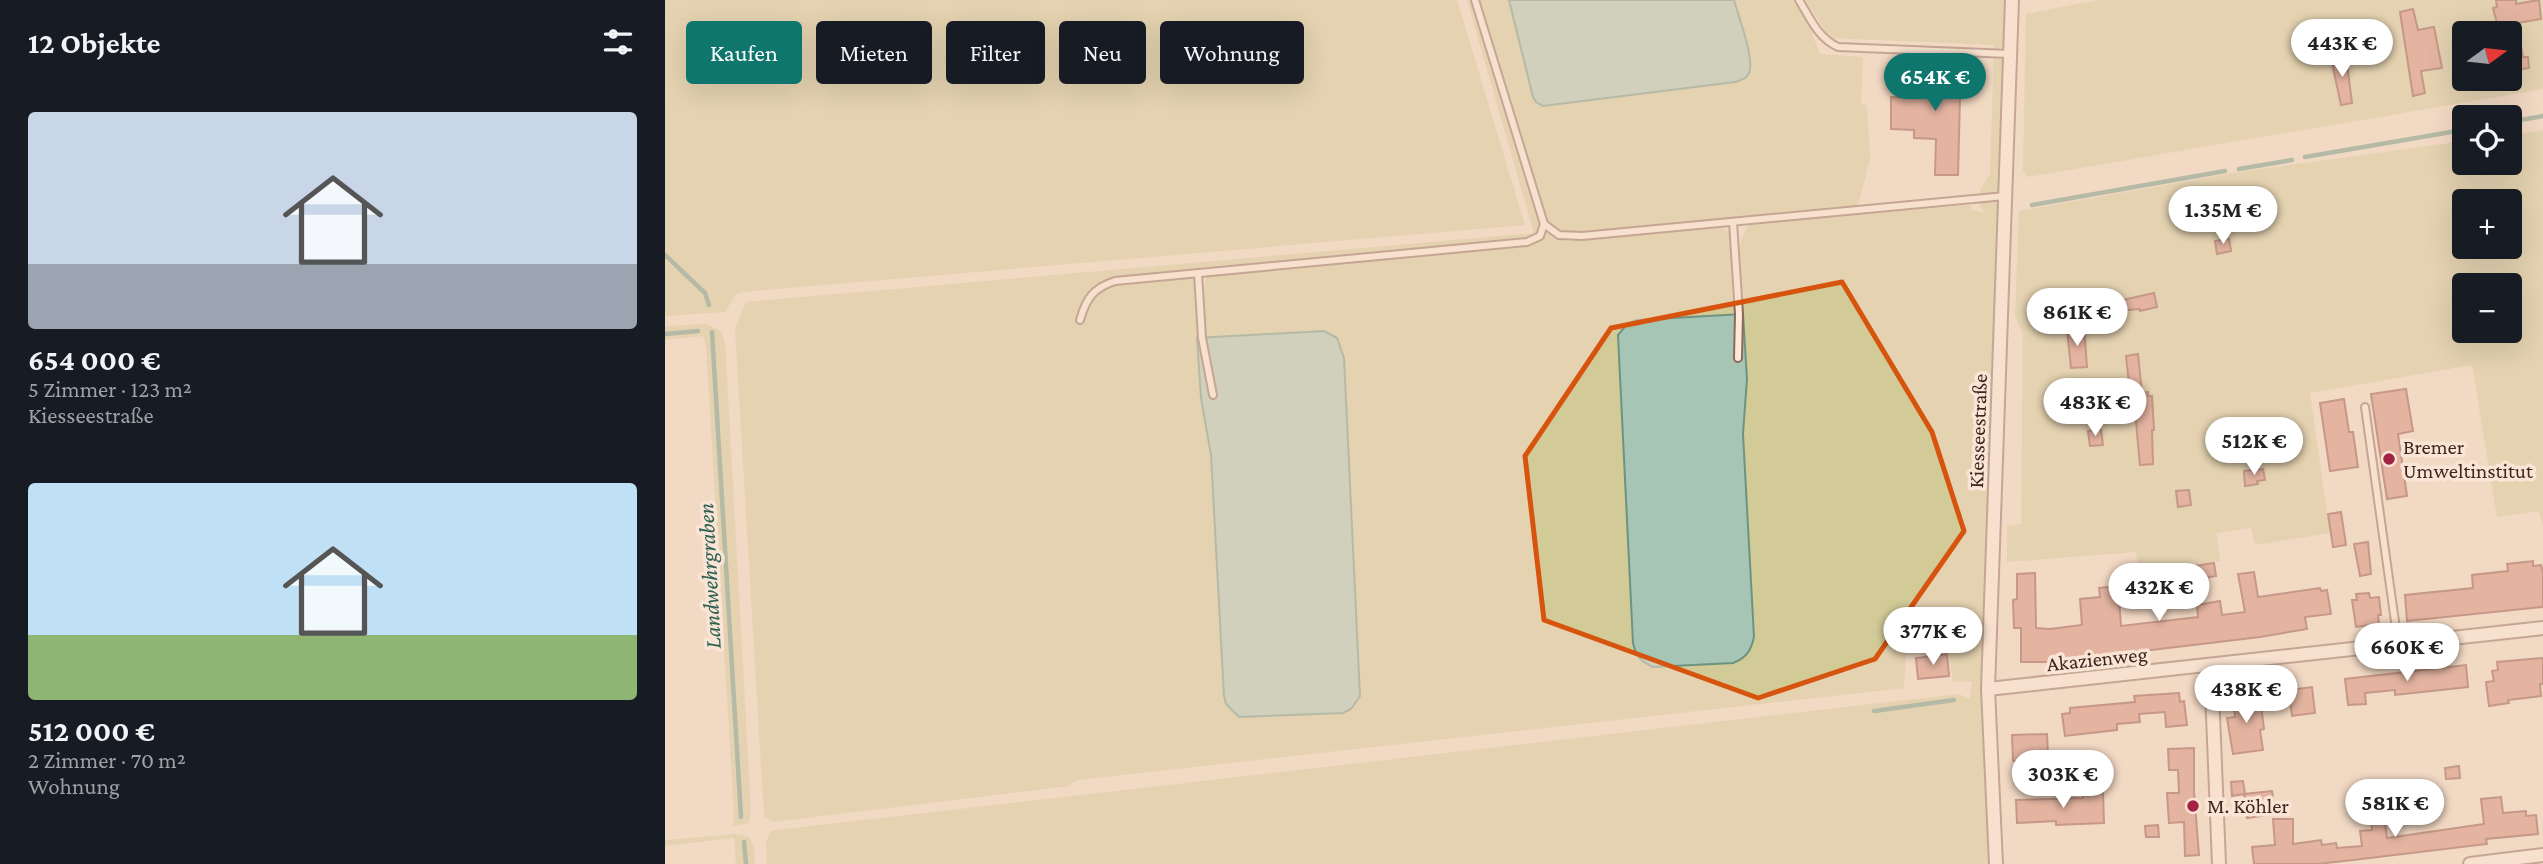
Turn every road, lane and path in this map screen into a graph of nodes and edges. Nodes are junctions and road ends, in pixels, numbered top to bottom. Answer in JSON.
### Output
{"nodes":[{"id":1,"x":1475,"y":0,"type":"edge"},
{"id":2,"x":1799,"y":0,"type":"edge"},
{"id":3,"x":2012,"y":0,"type":"edge"},
{"id":4,"x":2010,"y":54,"type":"junction"},
{"id":5,"x":2006,"y":196,"type":"junction"},
{"id":6,"x":1733,"y":222,"type":"junction"},
{"id":7,"x":1544,"y":224,"type":"junction"},
{"id":8,"x":1198,"y":273,"type":"junction"},
{"id":9,"x":1080,"y":320,"type":"dead end"},
{"id":10,"x":1738,"y":358,"type":"dead end"},
{"id":11,"x":1213,"y":395,"type":"dead end"},
{"id":12,"x":2365,"y":407,"type":"dead end"},
{"id":13,"x":2543,"y":628,"type":"edge"},
{"id":14,"x":2398,"y":643,"type":"junction"},
{"id":15,"x":2211,"y":666,"type":"junction"},
{"id":16,"x":1988,"y":690,"type":"junction"},
{"id":17,"x":2543,"y":855,"type":"edge"},
{"id":18,"x":1996,"y":864,"type":"edge"},
{"id":19,"x":2219,"y":864,"type":"edge"},
{"id":20,"x":2470,"y":864,"type":"edge"}],
"edges":[{"from":1,"to":7,"type":"lane"},
{"from":2,"to":4,"type":"lane"},
{"from":3,"to":4,"type":"street","name":"Kiesseestraße"},
{"from":4,"to":5,"type":"street","name":"Kiesseestraße"},
{"from":5,"to":6,"type":"lane"},
{"from":5,"to":16,"type":"street","name":"Kiesseestraße"},
{"from":6,"to":7,"type":"lane"},
{"from":6,"to":10,"type":"lane"},
{"from":7,"to":8,"type":"lane"},
{"from":8,"to":9,"type":"lane"},
{"from":8,"to":11,"type":"lane"},
{"from":12,"to":14,"type":"lane"},
{"from":13,"to":14,"type":"street","name":"Akazienweg"},
{"from":14,"to":15,"type":"street","name":"Akazienweg"},
{"from":15,"to":16,"type":"street","name":"Akazienweg"},
{"from":15,"to":19,"type":"street"},
{"from":16,"to":18,"type":"street","name":"Kiesseestraße"},
{"from":17,"to":20,"type":"street"}]}
